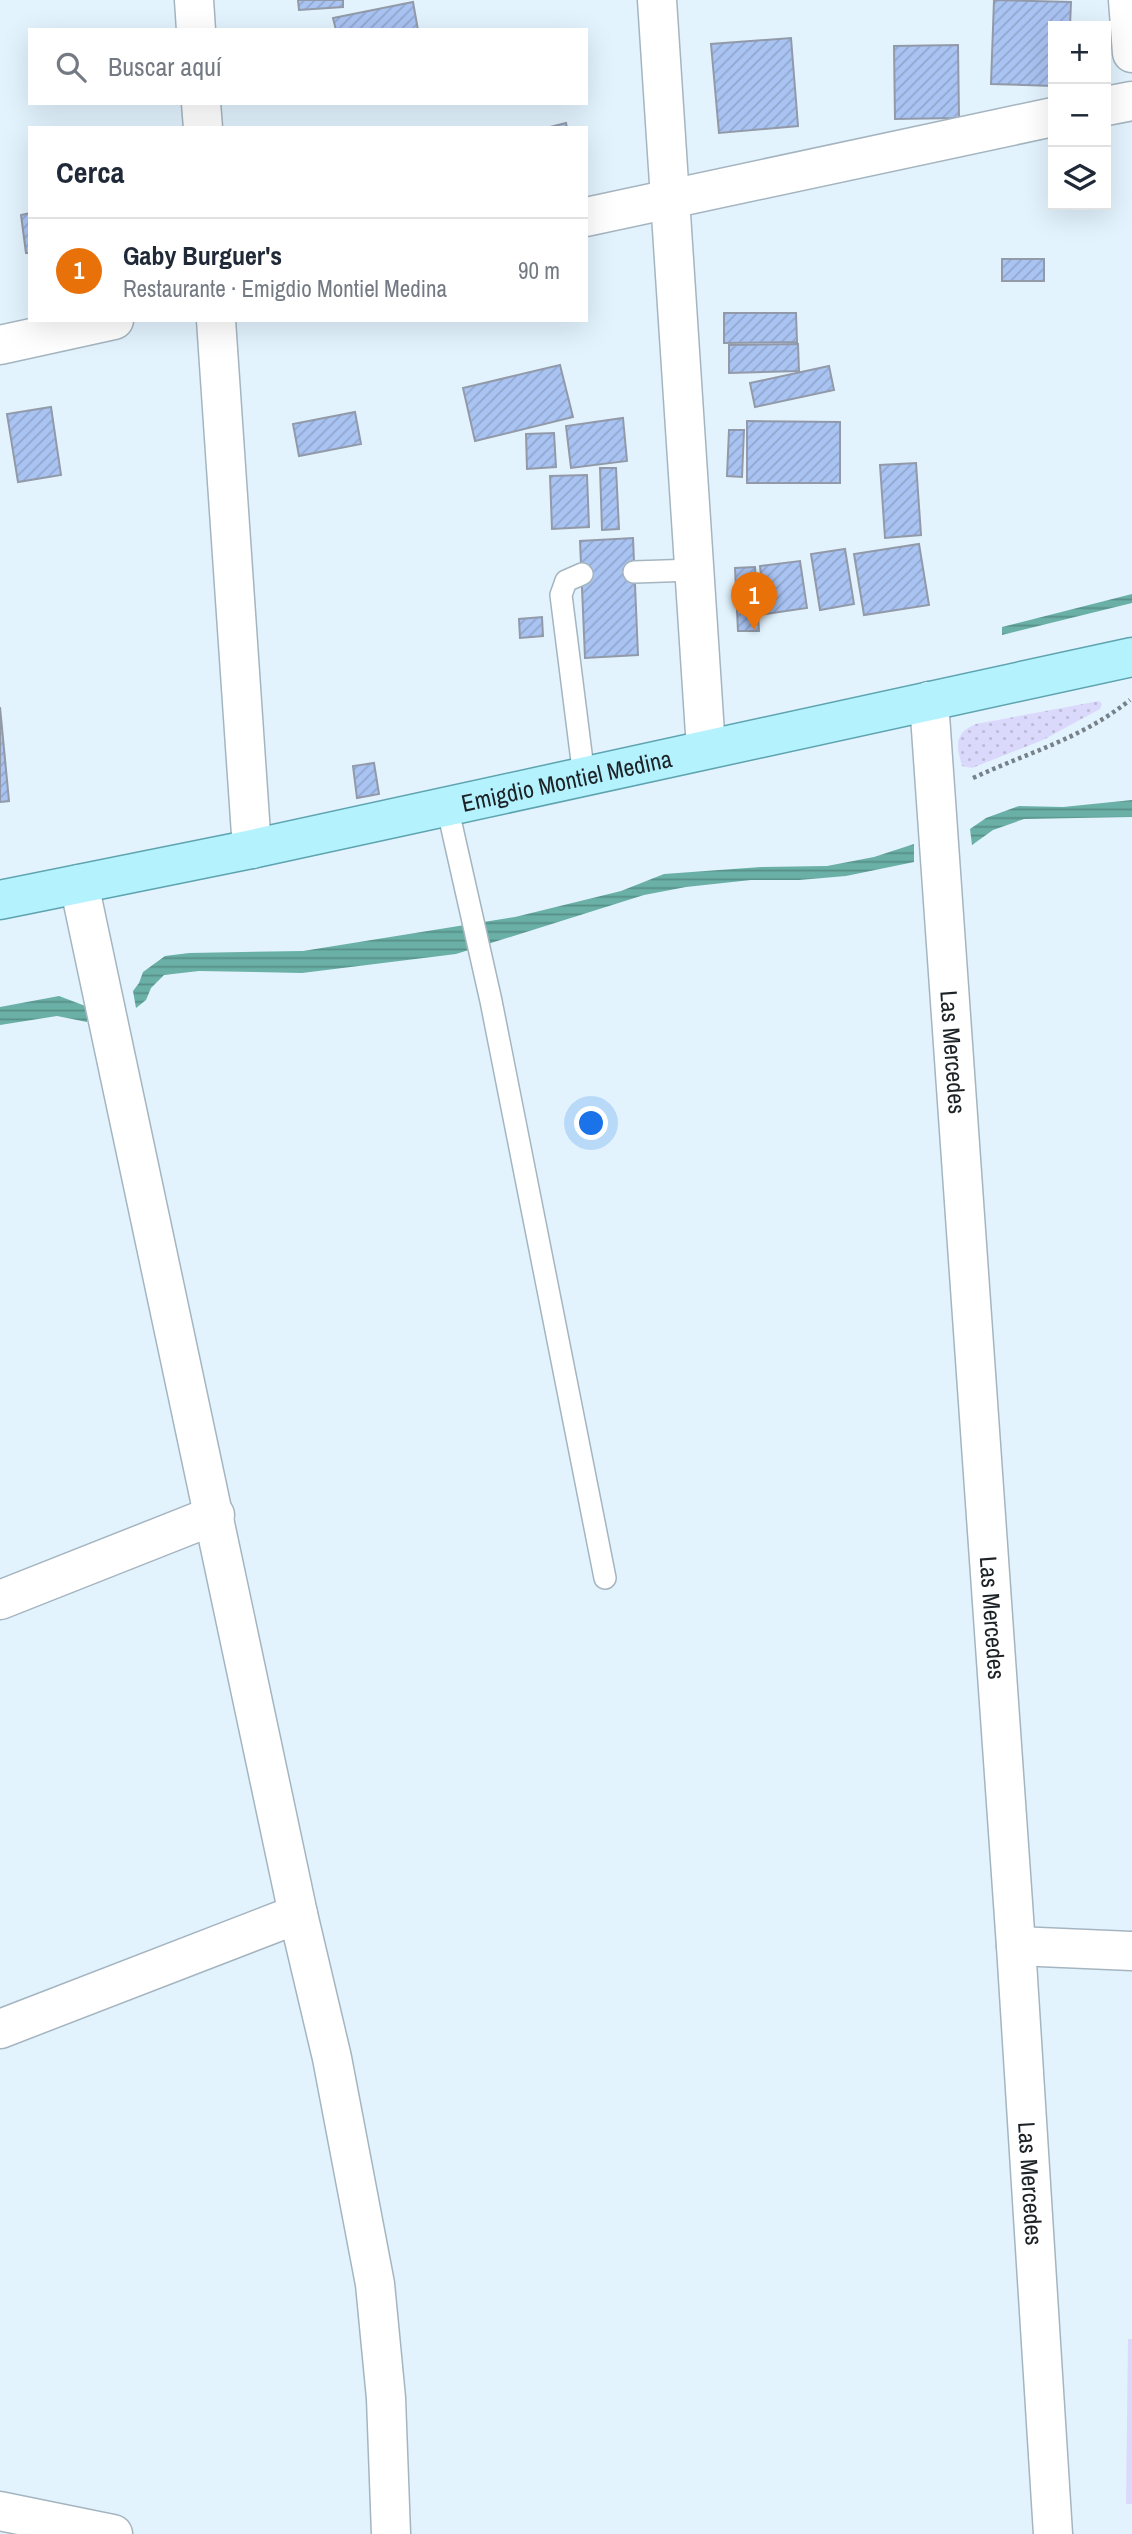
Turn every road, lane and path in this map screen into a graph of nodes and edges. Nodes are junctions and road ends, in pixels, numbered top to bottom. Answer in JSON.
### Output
{"nodes":[{"id":1,"x":194,"y":0,"type":"edge"},
{"id":2,"x":657,"y":0,"type":"edge"},
{"id":3,"x":1128,"y":0,"type":"edge"},
{"id":4,"x":196,"y":28,"type":"edge"},
{"id":5,"x":1132,"y":53,"type":"edge"},
{"id":6,"x":1132,"y":101,"type":"edge"},
{"id":7,"x":201,"y":105,"type":"edge"},
{"id":8,"x":1111,"y":105,"type":"edge"},
{"id":9,"x":1048,"y":118,"type":"edge"},
{"id":10,"x":203,"y":126,"type":"edge"},
{"id":11,"x":670,"y":199,"type":"junction"},
{"id":12,"x":588,"y":217,"type":"edge"},
{"id":13,"x":105,"y":322,"type":"edge"},
{"id":14,"x":216,"y":322,"type":"edge"},
{"id":15,"x":0,"y":345,"type":"edge"},
{"id":16,"x":694,"y":570,"type":"junction"},
{"id":17,"x":634,"y":572,"type":"dead end"},
{"id":18,"x":582,"y":574,"type":"dead end"},
{"id":19,"x":1132,"y":657,"type":"edge"},
{"id":20,"x":1132,"y":698,"type":"edge"},
{"id":21,"x":929,"y":701,"type":"junction"},
{"id":22,"x":706,"y":749,"type":"junction"},
{"id":23,"x":584,"y":776,"type":"junction"},
{"id":24,"x":936,"y":805,"type":"junction"},
{"id":25,"x":447,"y":806,"type":"junction"},
{"id":26,"x":252,"y":849,"type":"junction"},
{"id":27,"x":79,"y":884,"type":"junction"},
{"id":28,"x":0,"y":900,"type":"edge"},
{"id":29,"x":215,"y":1515,"type":"junction"},
{"id":30,"x":605,"y":1578,"type":"dead end"},
{"id":31,"x":0,"y":1600,"type":"edge"},
{"id":32,"x":298,"y":1914,"type":"junction"},
{"id":33,"x":1016,"y":1946,"type":"junction"},
{"id":34,"x":1132,"y":1951,"type":"edge"},
{"id":35,"x":0,"y":2029,"type":"edge"},
{"id":36,"x":0,"y":2511,"type":"edge"},
{"id":37,"x":113,"y":2534,"type":"edge"},
{"id":38,"x":391,"y":2534,"type":"edge"},
{"id":39,"x":1053,"y":2534,"type":"edge"}],
"edges":[{"from":1,"to":4,"type":"street"},
{"from":2,"to":11,"type":"street"},
{"from":3,"to":5,"type":"street"},
{"from":6,"to":8,"type":"street"},
{"from":7,"to":10,"type":"street"},
{"from":9,"to":11,"type":"street"},
{"from":11,"to":12,"type":"street"},
{"from":11,"to":16,"type":"street"},
{"from":13,"to":15,"type":"street"},
{"from":14,"to":26,"type":"street"},
{"from":16,"to":17,"type":"lane"},
{"from":16,"to":22,"type":"street"},
{"from":18,"to":23,"type":"lane"},
{"from":19,"to":21,"type":"main road","name":"Emigdio Montiel Medina"},
{"from":20,"to":24,"type":"path"},
{"from":21,"to":22,"type":"main road","name":"Emigdio Montiel Medina"},
{"from":21,"to":24,"type":"street","name":"Las Mercedes"},
{"from":22,"to":23,"type":"main road","name":"Emigdio Montiel Medina"},
{"from":23,"to":25,"type":"main road","name":"Emigdio Montiel Medina"},
{"from":24,"to":33,"type":"street","name":"Las Mercedes"},
{"from":25,"to":26,"type":"main road","name":"Emigdio Montiel Medina"},
{"from":25,"to":30,"type":"lane"},
{"from":26,"to":27,"type":"main road","name":"Emigdio Montiel Medina"},
{"from":27,"to":28,"type":"main road","name":"Emigdio Montiel Medina"},
{"from":27,"to":29,"type":"street"},
{"from":29,"to":31,"type":"street"},
{"from":29,"to":32,"type":"street"},
{"from":32,"to":35,"type":"street"},
{"from":32,"to":38,"type":"street"},
{"from":33,"to":34,"type":"street"},
{"from":33,"to":39,"type":"street","name":"Las Mercedes"},
{"from":36,"to":37,"type":"street"}]}
